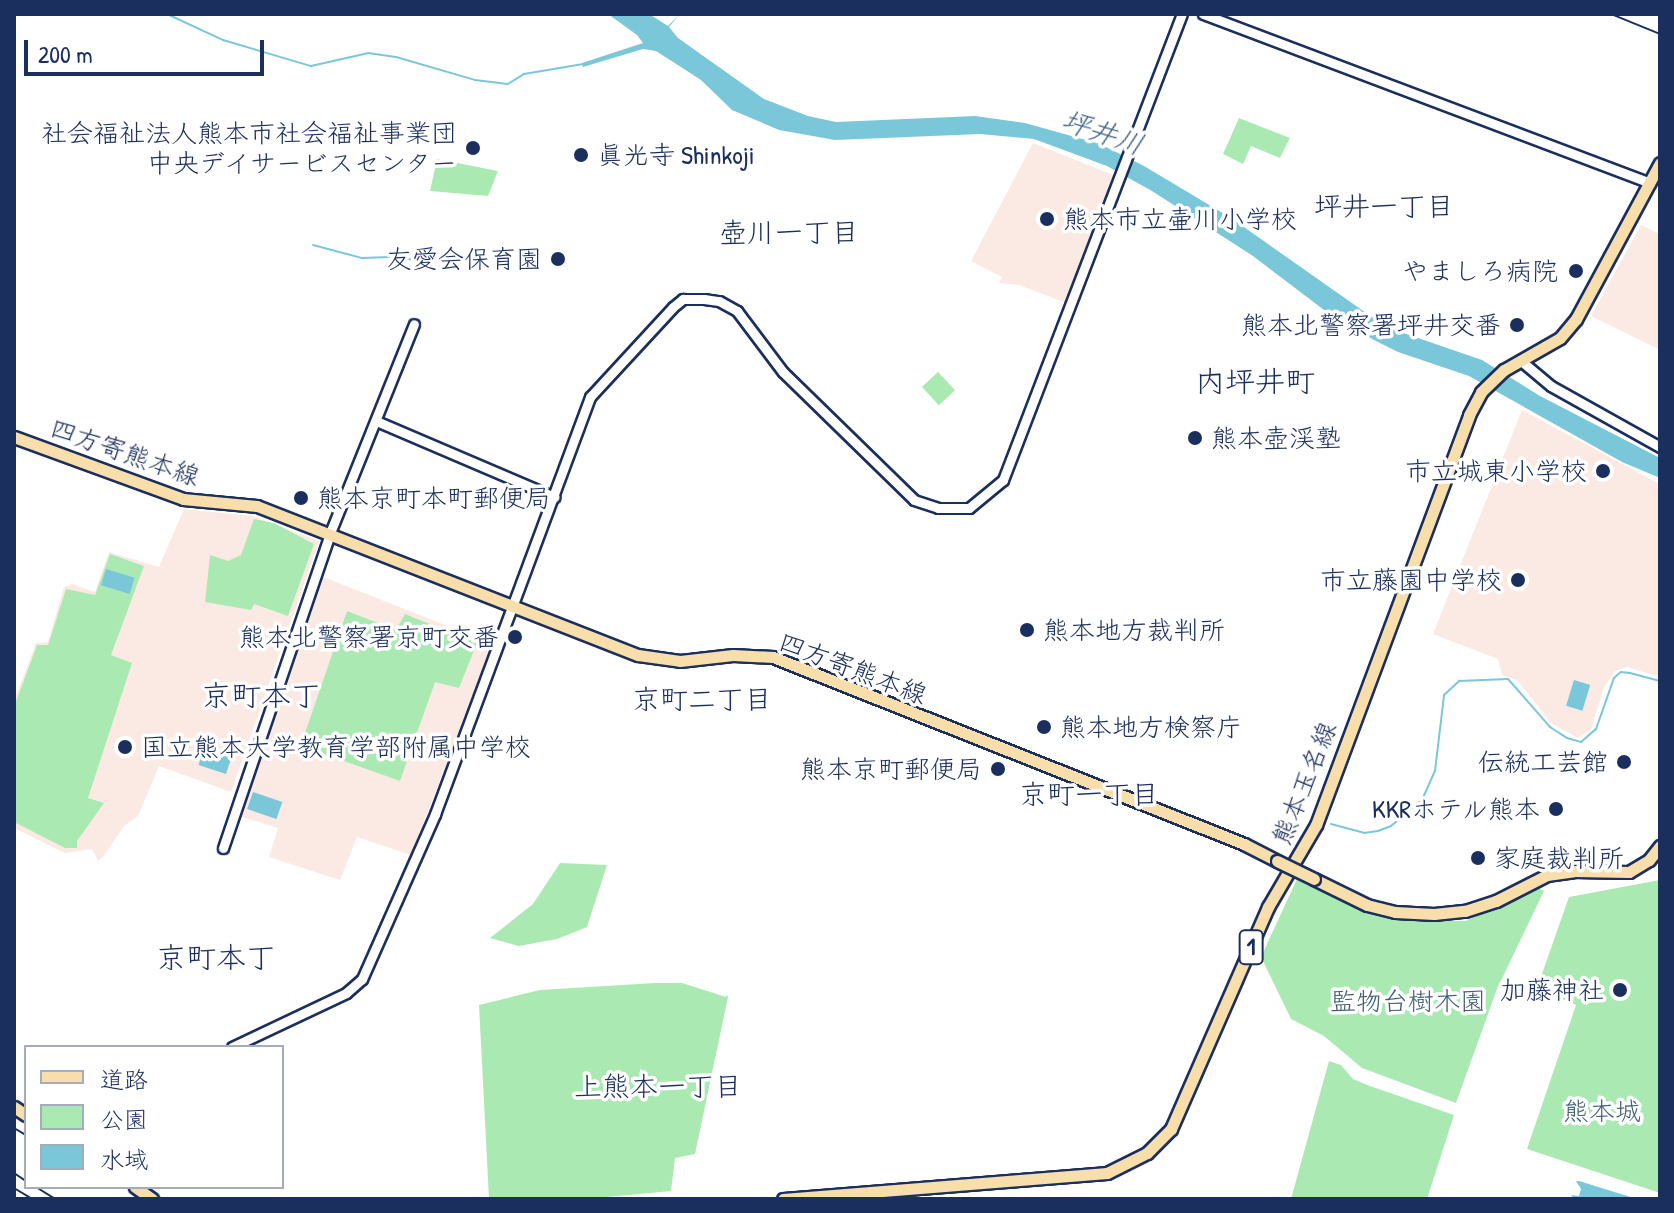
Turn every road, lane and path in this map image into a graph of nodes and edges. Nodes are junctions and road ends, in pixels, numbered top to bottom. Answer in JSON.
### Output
{"nodes":[{"id":1,"x":1182,"y":14,"type":"edge"},
{"id":2,"x":1203,"y":14,"type":"edge"},
{"id":3,"x":1660,"y":163,"type":"edge"},
{"id":4,"x":1650,"y":183,"type":"junction"},
{"id":5,"x":414,"y":324,"type":"dead end"},
{"id":6,"x":1520,"y":360,"type":"junction"},
{"id":7,"x":376,"y":421,"type":"junction"},
{"id":8,"x":14,"y":437,"type":"edge"},
{"id":9,"x":1660,"y":447,"type":"edge"},
{"id":10,"x":554,"y":497,"type":"junction"},
{"id":11,"x":330,"y":533,"type":"junction"},
{"id":12,"x":512,"y":606,"type":"junction"},
{"id":13,"x":1660,"y":846,"type":"edge"},
{"id":14,"x":223,"y":848,"type":"dead end"},
{"id":15,"x":236,"y":1045,"type":"edge"},
{"id":16,"x":783,"y":1199,"type":"edge"}],
"edges":[{"from":1,"to":10,"type":"street"},
{"from":2,"to":4,"type":"street"},
{"from":3,"to":4,"type":"main road","name":"熊本玉名線","number":"1"},
{"from":4,"to":6,"type":"main road","name":"熊本玉名線","number":"1"},
{"from":5,"to":7,"type":"street"},
{"from":6,"to":9,"type":"street"},
{"from":6,"to":16,"type":"main road","name":"熊本玉名線","number":"1"},
{"from":7,"to":10,"type":"street"},
{"from":7,"to":11,"type":"street"},
{"from":8,"to":11,"type":"main road","name":"四方寄熊本線"},
{"from":10,"to":12,"type":"street"},
{"from":11,"to":12,"type":"main road","name":"四方寄熊本線"},
{"from":11,"to":14,"type":"street"},
{"from":12,"to":13,"type":"main road","name":"四方寄熊本線","bridge":true},
{"from":12,"to":15,"type":"street"}]}
